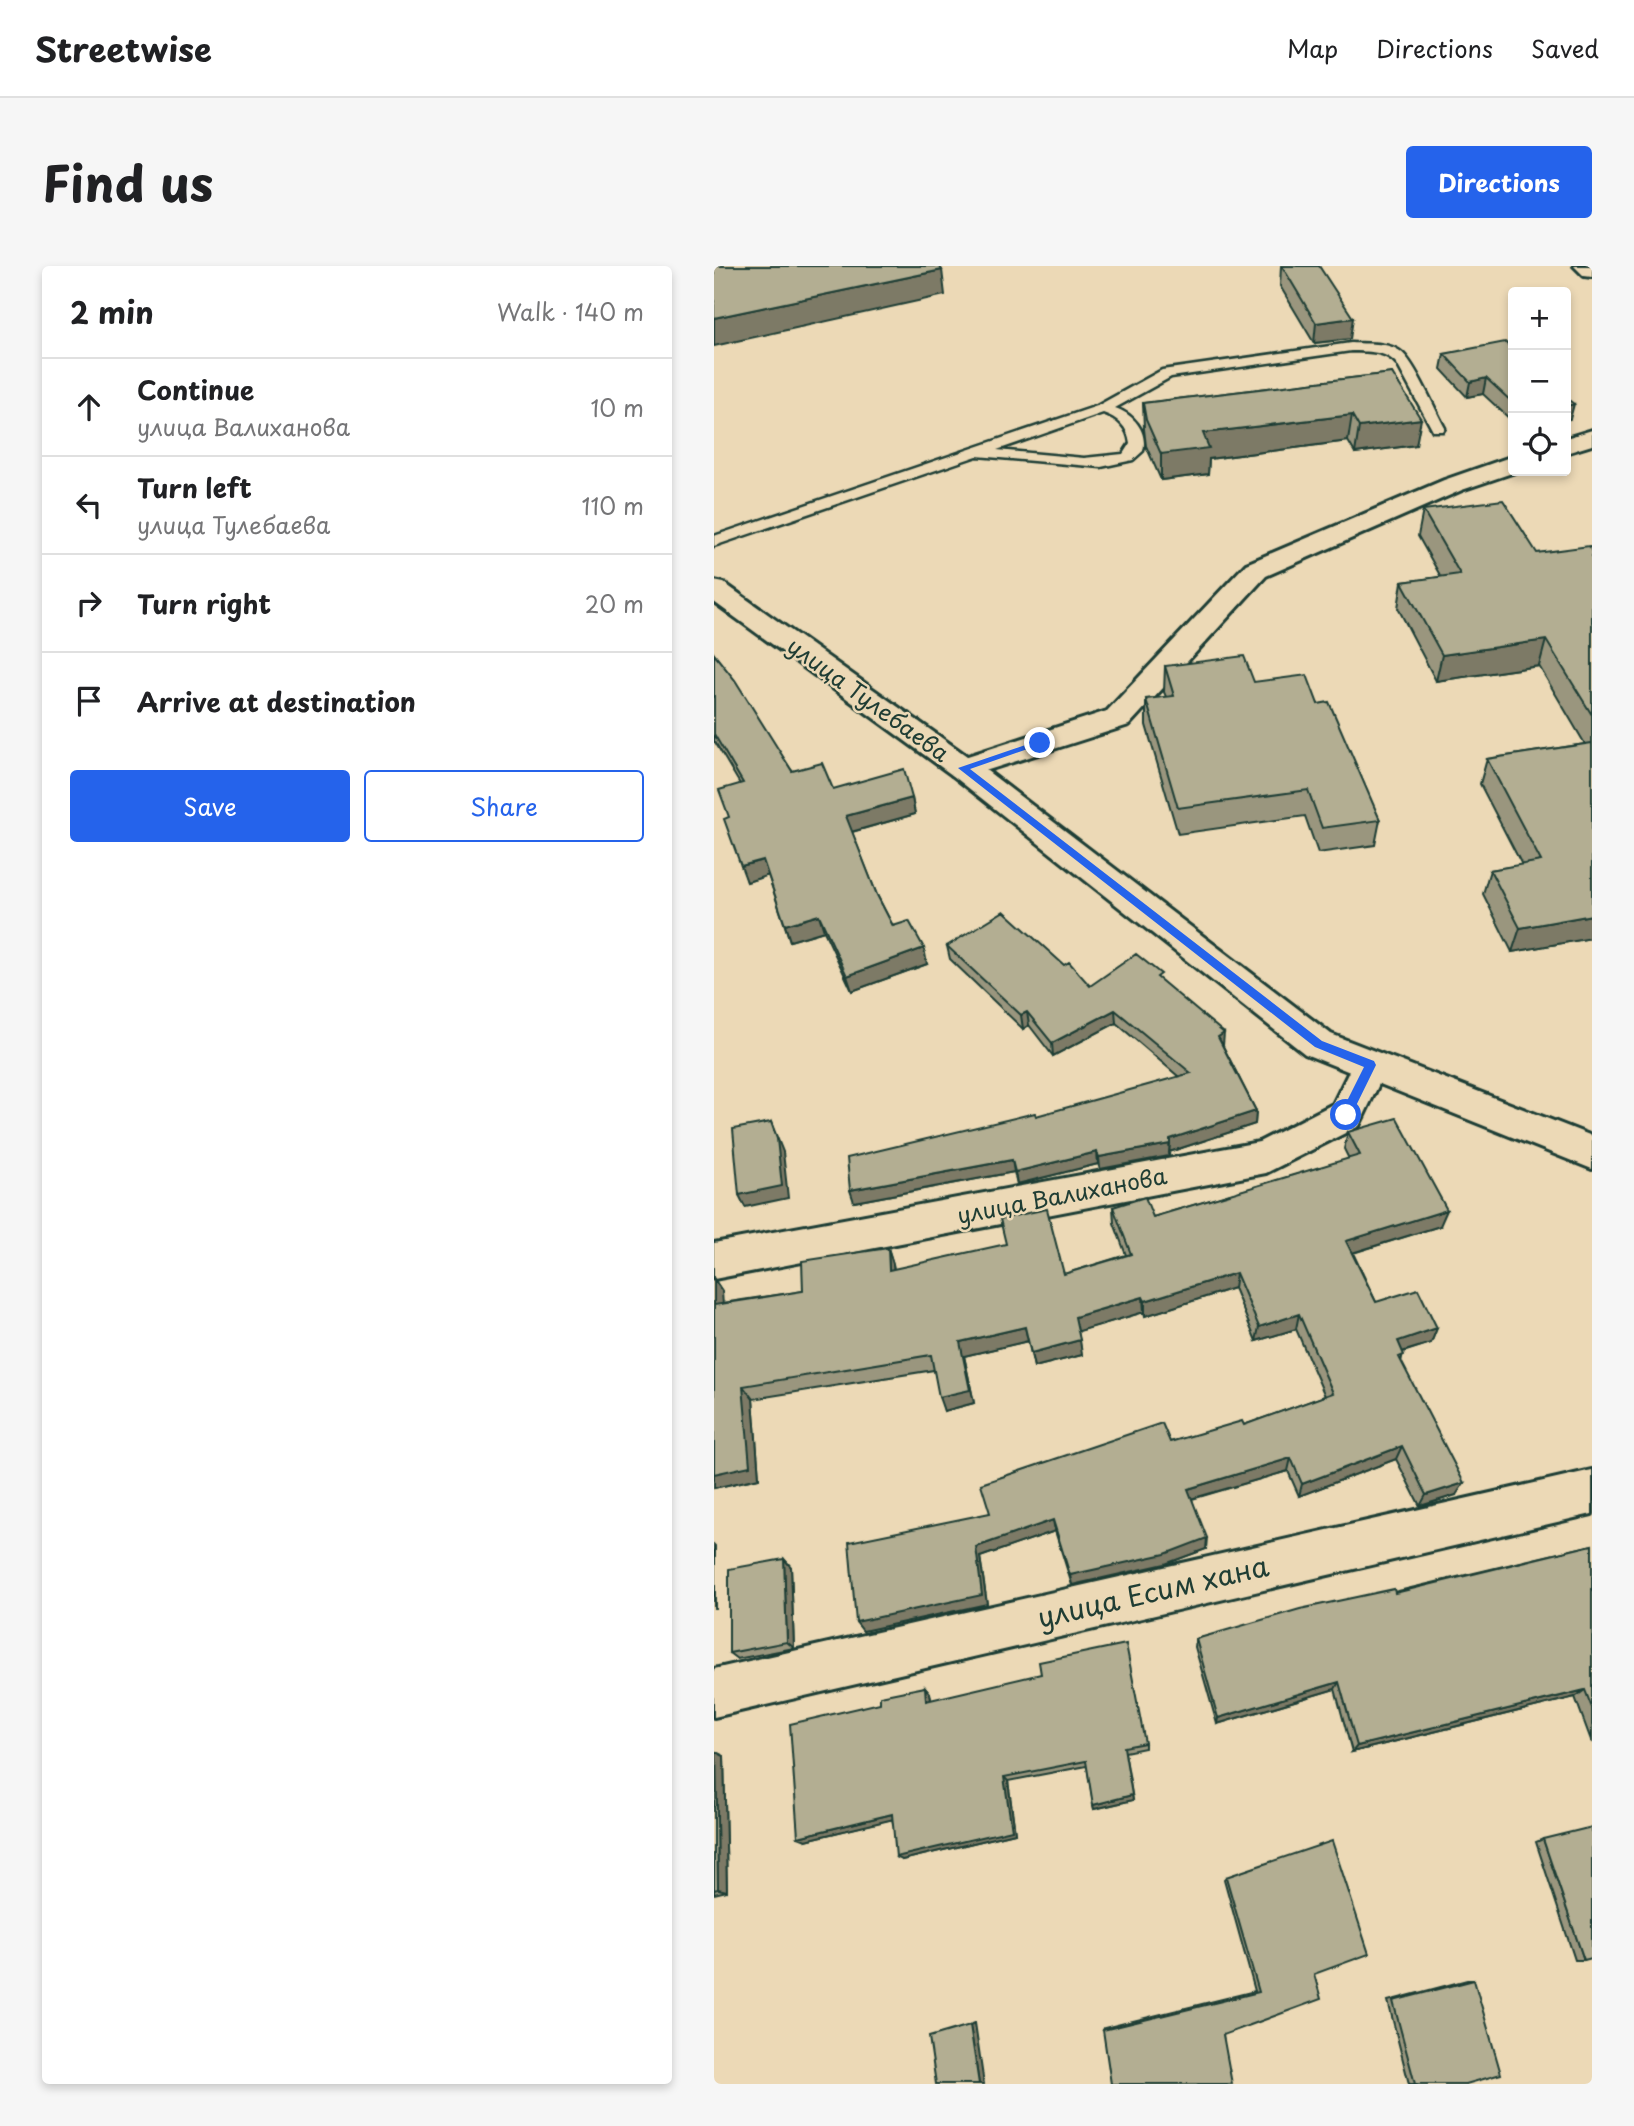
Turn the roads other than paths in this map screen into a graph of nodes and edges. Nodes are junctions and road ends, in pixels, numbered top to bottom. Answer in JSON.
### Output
{"nodes":[{"id":1,"x":1585,"y":266,"type":"edge"},
{"id":2,"x":1592,"y":271,"type":"edge"},
{"id":3,"x":1102,"y":409,"type":"junction"},
{"id":4,"x":1438,"y":428,"type":"dead end"},
{"id":5,"x":1592,"y":437,"type":"edge"},
{"id":6,"x":1571,"y":444,"type":"edge"},
{"id":7,"x":970,"y":453,"type":"junction"},
{"id":8,"x":1508,"y":466,"type":"edge"},
{"id":9,"x":714,"y":541,"type":"edge"},
{"id":10,"x":714,"y":589,"type":"edge"},
{"id":11,"x":962,"y":768,"type":"junction"},
{"id":12,"x":1370,"y":1065,"type":"junction"},
{"id":13,"x":1592,"y":1153,"type":"edge"},
{"id":14,"x":714,"y":1261,"type":"edge"},
{"id":15,"x":1592,"y":1492,"type":"edge"},
{"id":16,"x":714,"y":1693,"type":"edge"}],
"edges":[{"from":1,"to":2,"type":"street"},
{"from":3,"to":4,"type":"lane"},
{"from":3,"to":7,"type":"lane"},
{"from":3,"to":7,"type":"lane"},
{"from":5,"to":6,"type":"street"},
{"from":7,"to":9,"type":"lane"},
{"from":8,"to":11,"type":"street"},
{"from":10,"to":11,"type":"street","name":"улица Тулебаева"},
{"from":11,"to":12,"type":"street","name":"улица Тулебаева"},
{"from":12,"to":13,"type":"street","name":"улица Тулебаева"},
{"from":12,"to":14,"type":"street","name":"улица Валиханова"},
{"from":15,"to":16,"type":"street","name":"улица Есим хана"}]}
